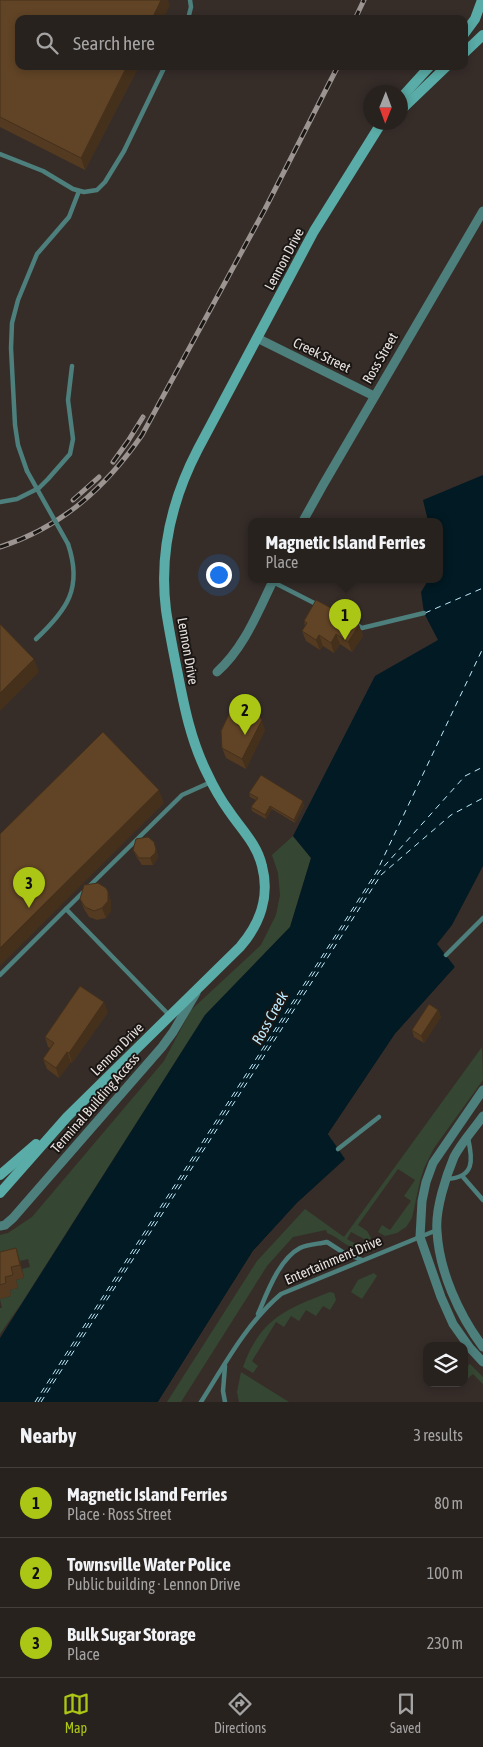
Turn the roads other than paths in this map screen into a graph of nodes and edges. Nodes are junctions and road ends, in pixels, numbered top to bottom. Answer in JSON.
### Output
{"nodes":[{"id":1,"x":190,"y":0,"type":"edge"},
{"id":2,"x":482,"y":0,"type":"edge"},
{"id":3,"x":189,"y":15,"type":"edge"},
{"id":4,"x":468,"y":29,"type":"edge"},
{"id":5,"x":483,"y":35,"type":"edge"},
{"id":6,"x":468,"y":49,"type":"edge"},
{"id":7,"x":163,"y":70,"type":"edge"},
{"id":8,"x":426,"y":70,"type":"edge"},
{"id":9,"x":443,"y":70,"type":"edge"},
{"id":10,"x":408,"y":90,"type":"edge"},
{"id":11,"x":408,"y":103,"type":"edge"},
{"id":12,"x":378,"y":130,"type":"edge"},
{"id":13,"x":383,"y":130,"type":"edge"},
{"id":14,"x":371,"y":143,"type":"junction"},
{"id":15,"x":0,"y":154,"type":"edge"},
{"id":16,"x":79,"y":190,"type":"junction"},
{"id":17,"x":483,"y":211,"type":"edge"},
{"id":18,"x":257,"y":338,"type":"junction"},
{"id":19,"x":72,"y":366,"type":"dead end"},
{"id":20,"x":374,"y":396,"type":"junction"},
{"id":21,"x":0,"y":502,"type":"edge"},
{"id":22,"x":305,"y":518,"type":"edge"},
{"id":23,"x":272,"y":583,"type":"edge"},
{"id":24,"x":279,"y":583,"type":"edge"},
{"id":25,"x":327,"y":610,"type":"edge"},
{"id":26,"x":424,"y":613,"type":"dead end"},
{"id":27,"x":353,"y":623,"type":"edge"},
{"id":28,"x":36,"y":639,"type":"dead end"},
{"id":29,"x":217,"y":672,"type":"dead end"},
{"id":30,"x":211,"y":782,"type":"junction"},
{"id":31,"x":66,"y":909,"type":"junction"},
{"id":32,"x":483,"y":918,"type":"edge"},
{"id":33,"x":446,"y":955,"type":"dead end"},
{"id":34,"x":0,"y":974,"type":"edge"},
{"id":35,"x":200,"y":986,"type":"junction"},
{"id":36,"x":170,"y":1016,"type":"junction"},
{"id":37,"x":483,"y":1090,"type":"edge"},
{"id":38,"x":483,"y":1116,"type":"edge"},
{"id":39,"x":67,"y":1117,"type":"junction"},
{"id":40,"x":379,"y":1117,"type":"dead end"},
{"id":41,"x":468,"y":1138,"type":"junction"},
{"id":42,"x":338,"y":1149,"type":"dead end"},
{"id":43,"x":0,"y":1175,"type":"edge"},
{"id":44,"x":463,"y":1177,"type":"junction"},
{"id":45,"x":446,"y":1179,"type":"junction"},
{"id":46,"x":0,"y":1193,"type":"edge"},
{"id":47,"x":483,"y":1200,"type":"edge"},
{"id":48,"x":0,"y":1226,"type":"edge"},
{"id":49,"x":437,"y":1230,"type":"junction"},
{"id":50,"x":420,"y":1236,"type":"junction"},
{"id":51,"x":362,"y":1260,"type":"junction"},
{"id":52,"x":255,"y":1320,"type":"junction"},
{"id":53,"x":483,"y":1346,"type":"edge"},
{"id":54,"x":483,"y":1362,"type":"edge"},
{"id":55,"x":225,"y":1365,"type":"junction"},
{"id":56,"x":201,"y":1402,"type":"edge"},
{"id":57,"x":225,"y":1402,"type":"edge"}],
"edges":[{"from":1,"to":3,"type":"lane"},
{"from":2,"to":4,"type":"street"},
{"from":5,"to":6,"type":"street"},
{"from":7,"to":16,"type":"lane"},
{"from":8,"to":10,"type":"street"},
{"from":9,"to":11,"type":"street"},
{"from":12,"to":14,"type":"street","name":"Lennon Drive"},
{"from":13,"to":14,"type":"street","name":"Lennon Drive"},
{"from":14,"to":18,"type":"street","name":"Lennon Drive"},
{"from":15,"to":16,"type":"lane"},
{"from":16,"to":28,"type":"lane","bridge":true},
{"from":17,"to":20,"type":"street","name":"Ross Street"},
{"from":18,"to":20,"type":"street","name":"Creek Street"},
{"from":18,"to":30,"type":"street","name":"Lennon Drive"},
{"from":19,"to":21,"type":"lane"},
{"from":20,"to":22,"type":"street","name":"Ross Street"},
{"from":23,"to":29,"type":"street"},
{"from":24,"to":25,"type":"lane"},
{"from":26,"to":27,"type":"lane"},
{"from":30,"to":31,"type":"lane"},
{"from":30,"to":35,"type":"street","name":"Lennon Drive"},
{"from":31,"to":34,"type":"lane"},
{"from":31,"to":36,"type":"lane"},
{"from":32,"to":33,"type":"lane"},
{"from":35,"to":36,"type":"street","name":"Lennon Drive"},
{"from":35,"to":48,"type":"street","name":"Terminal Building Access"},
{"from":36,"to":39,"type":"street","name":"Lennon Drive"},
{"from":37,"to":50,"type":"street"},
{"from":38,"to":41,"type":"street"},
{"from":39,"to":43,"type":"street","name":"Lennon Drive"},
{"from":39,"to":46,"type":"street","name":"Lennon Drive"},
{"from":40,"to":42,"type":"lane"},
{"from":41,"to":44,"type":"lane"},
{"from":41,"to":45,"type":"street"},
{"from":44,"to":45,"type":"lane"},
{"from":44,"to":47,"type":"lane"},
{"from":45,"to":49,"type":"street"},
{"from":49,"to":50,"type":"lane","name":"Entertainment Drive"},
{"from":49,"to":53,"type":"street"},
{"from":50,"to":51,"type":"lane","name":"Entertainment Drive"},
{"from":50,"to":54,"type":"street"},
{"from":51,"to":52,"type":"lane","name":"Entertainment Drive"},
{"from":51,"to":52,"type":"lane"},
{"from":52,"to":55,"type":"lane","name":"Entertainment Drive"},
{"from":55,"to":56,"type":"lane","name":"Entertainment Drive"},
{"from":55,"to":57,"type":"lane"}]}
